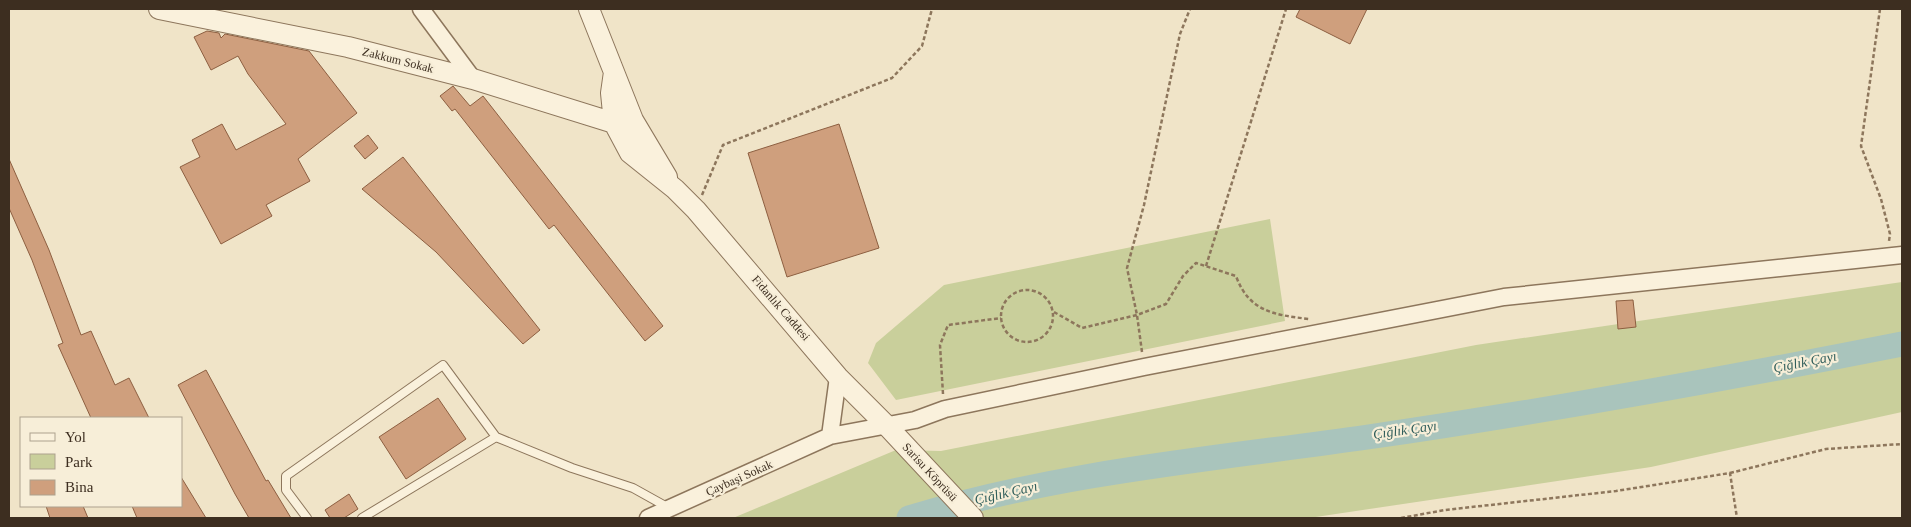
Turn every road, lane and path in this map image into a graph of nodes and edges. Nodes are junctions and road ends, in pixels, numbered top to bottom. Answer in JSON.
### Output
{"nodes":[{"id":1,"x":159,"y":9,"type":"edge"},
{"id":2,"x":421,"y":9,"type":"edge"},
{"id":3,"x":589,"y":9,"type":"edge"},
{"id":4,"x":932,"y":9,"type":"edge"},
{"id":5,"x":1190,"y":9,"type":"edge"},
{"id":6,"x":1279,"y":9,"type":"edge"},
{"id":7,"x":1880,"y":9,"type":"edge"},
{"id":8,"x":1286,"y":10,"type":"edge"},
{"id":9,"x":473,"y":79,"type":"junction"},
{"id":10,"x":624,"y":121,"type":"junction"},
{"id":11,"x":696,"y":210,"type":"junction"},
{"id":12,"x":1895,"y":256,"type":"edge"},
{"id":13,"x":1206,"y":266,"type":"junction"},
{"id":14,"x":1054,"y":312,"type":"junction"},
{"id":15,"x":1137,"y":315,"type":"junction"},
{"id":16,"x":1001,"y":318,"type":"junction"},
{"id":17,"x":1311,"y":320,"type":"dead end"},
{"id":18,"x":1144,"y":367,"type":"junction"},
{"id":19,"x":838,"y":377,"type":"junction"},
{"id":20,"x":945,"y":409,"type":"junction"},
{"id":21,"x":887,"y":426,"type":"junction"},
{"id":22,"x":830,"y":436,"type":"junction"},
{"id":23,"x":496,"y":437,"type":"junction"},
{"id":24,"x":1902,"y":444,"type":"edge"},
{"id":25,"x":1730,"y":473,"type":"junction"},
{"id":26,"x":670,"y":509,"type":"junction"},
{"id":27,"x":307,"y":518,"type":"edge"},
{"id":28,"x":362,"y":518,"type":"edge"},
{"id":29,"x":648,"y":518,"type":"edge"},
{"id":30,"x":973,"y":518,"type":"edge"},
{"id":31,"x":1401,"y":518,"type":"edge"},
{"id":32,"x":1737,"y":518,"type":"edge"}],
"edges":[{"from":1,"to":9,"type":"street","name":"Zakkum Sokak"},
{"from":2,"to":9,"type":"street"},
{"from":3,"to":10,"type":"street","name":"Fidanlık Caddesi"},
{"from":4,"to":11,"type":"path"},
{"from":5,"to":15,"type":"path"},
{"from":6,"to":8,"type":"path"},
{"from":7,"to":12,"type":"path"},
{"from":8,"to":13,"type":"path"},
{"from":9,"to":10,"type":"street","name":"Zakkum Sokak"},
{"from":10,"to":11,"type":"street","name":"Fidanlık Caddesi"},
{"from":11,"to":19,"type":"street","name":"Fidanlık Caddesi"},
{"from":12,"to":18,"type":"street","name":"Çaybaşi Sokak"},
{"from":13,"to":15,"type":"path"},
{"from":13,"to":17,"type":"path"},
{"from":14,"to":15,"type":"path"},
{"from":14,"to":16,"type":"path"},
{"from":14,"to":16,"type":"path"},
{"from":15,"to":18,"type":"path"},
{"from":16,"to":20,"type":"path"},
{"from":18,"to":20,"type":"street","name":"Çaybaşi Sokak"},
{"from":19,"to":21,"type":"street","name":"Fidanlık Caddesi"},
{"from":19,"to":22,"type":"street"},
{"from":20,"to":21,"type":"street","name":"Çaybaşi Sokak"},
{"from":21,"to":22,"type":"street","name":"Çaybaşi Sokak"},
{"from":21,"to":30,"type":"street","name":"Sarisu Kōprüsü"},
{"from":22,"to":26,"type":"street","name":"Çaybaşi Sokak"},
{"from":23,"to":26,"type":"lane"},
{"from":23,"to":27,"type":"lane"},
{"from":23,"to":28,"type":"lane"},
{"from":24,"to":25,"type":"path"},
{"from":25,"to":31,"type":"path"},
{"from":25,"to":32,"type":"path"},
{"from":26,"to":29,"type":"street","name":"Çaybaşi Sokak"}]}
